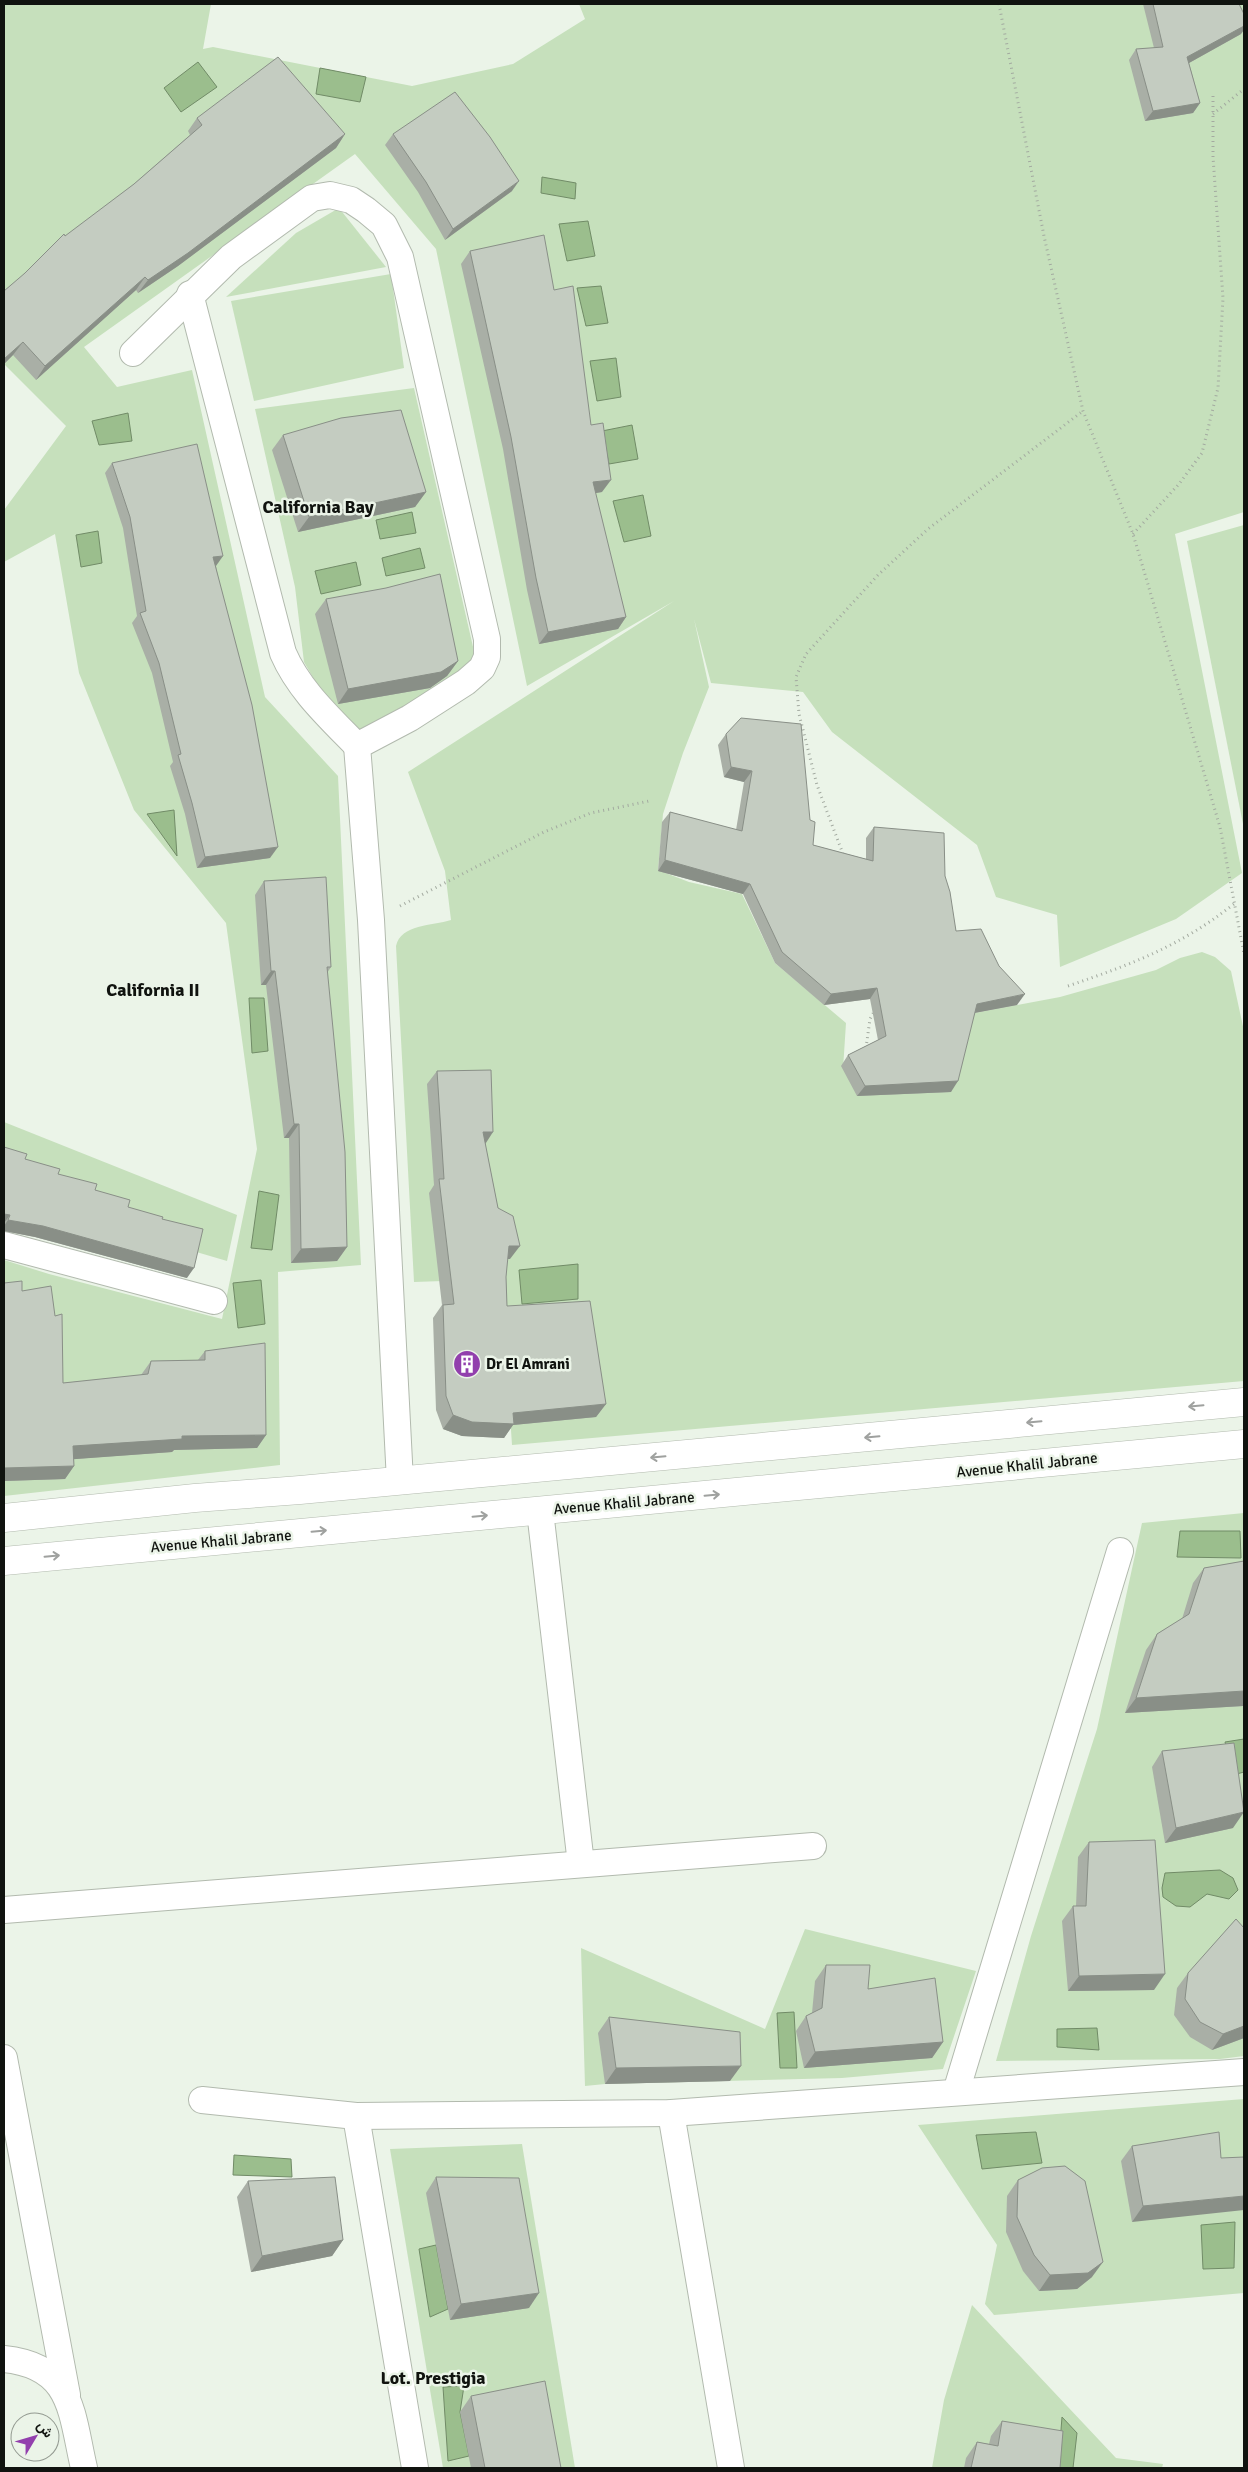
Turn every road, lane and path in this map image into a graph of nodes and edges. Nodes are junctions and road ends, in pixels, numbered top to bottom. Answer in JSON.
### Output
{"nodes":[{"id":1,"x":999,"y":4,"type":"edge"},
{"id":2,"x":1244,"y":89,"type":"edge"},
{"id":3,"x":1213,"y":96,"type":"dead end"},
{"id":4,"x":1213,"y":115,"type":"junction"},
{"id":5,"x":190,"y":294,"type":"junction"},
{"id":6,"x":133,"y":353,"type":"dead end"},
{"id":7,"x":1083,"y":411,"type":"junction"},
{"id":8,"x":1133,"y":534,"type":"junction"},
{"id":9,"x":357,"y":746,"type":"junction"},
{"id":10,"x":649,"y":801,"type":"dead end"},
{"id":11,"x":846,"y":862,"type":"edge"},
{"id":12,"x":1234,"y":904,"type":"junction"},
{"id":13,"x":371,"y":920,"type":"junction"},
{"id":14,"x":1244,"y":954,"type":"edge"},
{"id":15,"x":1068,"y":986,"type":"dead end"},
{"id":16,"x":878,"y":1003,"type":"edge"},
{"id":17,"x":866,"y":1048,"type":"edge"},
{"id":18,"x":4,"y":1245,"type":"edge"},
{"id":19,"x":214,"y":1301,"type":"dead end"},
{"id":20,"x":1244,"y":1402,"type":"edge"},
{"id":21,"x":1244,"y":1444,"type":"edge"},
{"id":22,"x":400,"y":1481,"type":"junction"},
{"id":23,"x":540,"y":1511,"type":"junction"},
{"id":24,"x":4,"y":1518,"type":"edge"},
{"id":25,"x":1120,"y":1551,"type":"dead end"},
{"id":26,"x":4,"y":1561,"type":"edge"},
{"id":27,"x":813,"y":1846,"type":"dead end"},
{"id":28,"x":581,"y":1864,"type":"junction"},
{"id":29,"x":4,"y":1910,"type":"edge"},
{"id":30,"x":4,"y":2058,"type":"edge"},
{"id":31,"x":1244,"y":2072,"type":"edge"},
{"id":32,"x":956,"y":2092,"type":"junction"},
{"id":33,"x":202,"y":2100,"type":"dead end"},
{"id":34,"x":671,"y":2113,"type":"junction"},
{"id":35,"x":356,"y":2116,"type":"junction"},
{"id":36,"x":4,"y":2359,"type":"edge"},
{"id":37,"x":66,"y":2395,"type":"junction"},
{"id":38,"x":84,"y":2468,"type":"edge"},
{"id":39,"x":415,"y":2468,"type":"edge"},
{"id":40,"x":731,"y":2468,"type":"edge"}],
"edges":[{"from":1,"to":7,"type":"path"},
{"from":2,"to":4,"type":"path"},
{"from":3,"to":4,"type":"path"},
{"from":4,"to":8,"type":"path"},
{"from":5,"to":6,"type":"street"},
{"from":5,"to":9,"type":"street"},
{"from":5,"to":9,"type":"street"},
{"from":7,"to":8,"type":"path"},
{"from":7,"to":11,"type":"path"},
{"from":8,"to":12,"type":"path"},
{"from":9,"to":13,"type":"street"},
{"from":10,"to":13,"type":"path"},
{"from":12,"to":14,"type":"path"},
{"from":12,"to":15,"type":"path"},
{"from":13,"to":22,"type":"street"},
{"from":16,"to":17,"type":"path"},
{"from":18,"to":19,"type":"street"},
{"from":20,"to":22,"type":"main road","one_way":true},
{"from":23,"to":21,"type":"main road","name":"Avenue Khalil Jabrane","one_way":true},
{"from":22,"to":24,"type":"main road"},
{"from":26,"to":23,"type":"main road","name":"Avenue Khalil Jabrane","one_way":true},
{"from":23,"to":28,"type":"street"},
{"from":25,"to":32,"type":"street"},
{"from":27,"to":28,"type":"street"},
{"from":28,"to":29,"type":"street"},
{"from":30,"to":37,"type":"street"},
{"from":31,"to":32,"type":"street"},
{"from":32,"to":34,"type":"street"},
{"from":33,"to":35,"type":"street"},
{"from":34,"to":35,"type":"street"},
{"from":34,"to":40,"type":"street"},
{"from":35,"to":39,"type":"street"},
{"from":36,"to":37,"type":"street"},
{"from":37,"to":38,"type":"street"}]}
